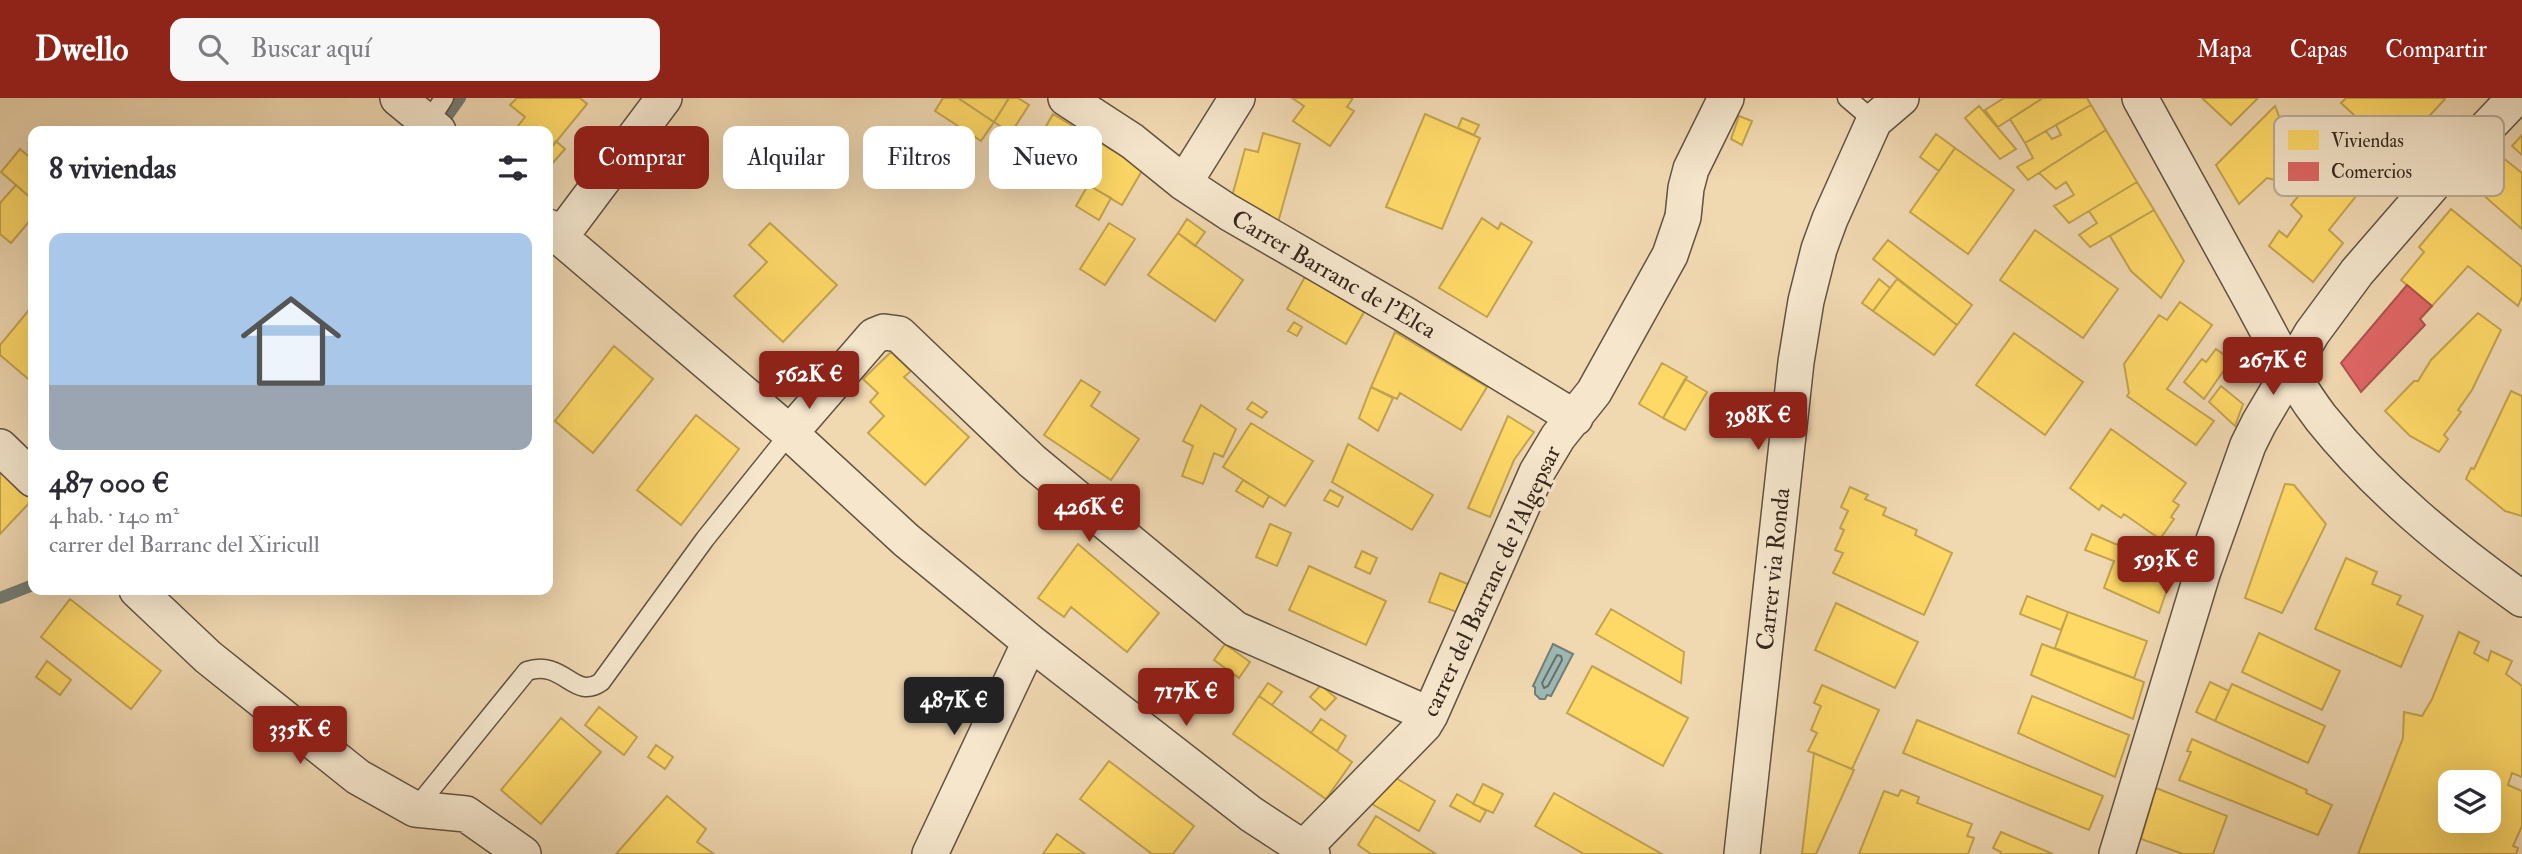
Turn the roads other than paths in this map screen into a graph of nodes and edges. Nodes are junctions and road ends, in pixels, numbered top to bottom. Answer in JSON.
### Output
{"nodes":[{"id":1,"x":398,"y":98,"type":"edge"},
{"id":2,"x":664,"y":98,"type":"edge"},
{"id":3,"x":1066,"y":98,"type":"edge"},
{"id":4,"x":1237,"y":98,"type":"edge"},
{"id":5,"x":1726,"y":98,"type":"edge"},
{"id":6,"x":1847,"y":98,"type":"edge"},
{"id":7,"x":2140,"y":98,"type":"edge"},
{"id":8,"x":2515,"y":98,"type":"edge"},
{"id":9,"x":1894,"y":104,"type":"edge"},
{"id":10,"x":2498,"y":116,"type":"edge"},
{"id":11,"x":437,"y":117,"type":"edge"},
{"id":12,"x":1184,"y":183,"type":"junction"},
{"id":13,"x":2423,"y":196,"type":"edge"},
{"id":14,"x":554,"y":232,"type":"edge"},
{"id":15,"x":2289,"y":370,"type":"junction"},
{"id":16,"x":1575,"y":418,"type":"junction"},
{"id":17,"x":790,"y":433,"type":"junction"},
{"id":18,"x":0,"y":447,"type":"edge"},
{"id":19,"x":28,"y":474,"type":"edge"},
{"id":20,"x":142,"y":595,"type":"edge"},
{"id":21,"x":2522,"y":599,"type":"edge"},
{"id":22,"x":1030,"y":642,"type":"junction"},
{"id":23,"x":1430,"y":715,"type":"junction"},
{"id":24,"x":415,"y":809,"type":"junction"},
{"id":25,"x":1308,"y":851,"type":"edge"},
{"id":26,"x":523,"y":854,"type":"edge"},
{"id":27,"x":930,"y":854,"type":"edge"},
{"id":28,"x":1742,"y":854,"type":"edge"},
{"id":29,"x":2117,"y":854,"type":"edge"}],
"edges":[{"from":1,"to":11,"type":"street"},
{"from":2,"to":14,"type":"street"},
{"from":3,"to":12,"type":"street","name":"Carrer Barranc de l'Elca"},
{"from":4,"to":12,"type":"street"},
{"from":5,"to":16,"type":"street","name":"carrer del Barranc de l'Algepsar"},
{"from":6,"to":9,"type":"lane"},
{"from":7,"to":15,"type":"street"},
{"from":8,"to":10,"type":"street"},
{"from":9,"to":28,"type":"street","name":"Carrer via Ronda"},
{"from":12,"to":16,"type":"street","name":"Carrer Barranc de l'Elca"},
{"from":13,"to":15,"type":"street"},
{"from":14,"to":17,"type":"street"},
{"from":15,"to":21,"type":"street"},
{"from":15,"to":29,"type":"street"},
{"from":16,"to":23,"type":"street","name":"carrer del Barranc de l'Algepsar"},
{"from":17,"to":22,"type":"street"},
{"from":17,"to":23,"type":"street"},
{"from":17,"to":24,"type":"lane"},
{"from":18,"to":19,"type":"street"},
{"from":20,"to":24,"type":"street"},
{"from":22,"to":25,"type":"street"},
{"from":22,"to":27,"type":"street"},
{"from":23,"to":25,"type":"street","name":"carrer del Barranc de l'Algepsar"},
{"from":24,"to":26,"type":"street"}]}
